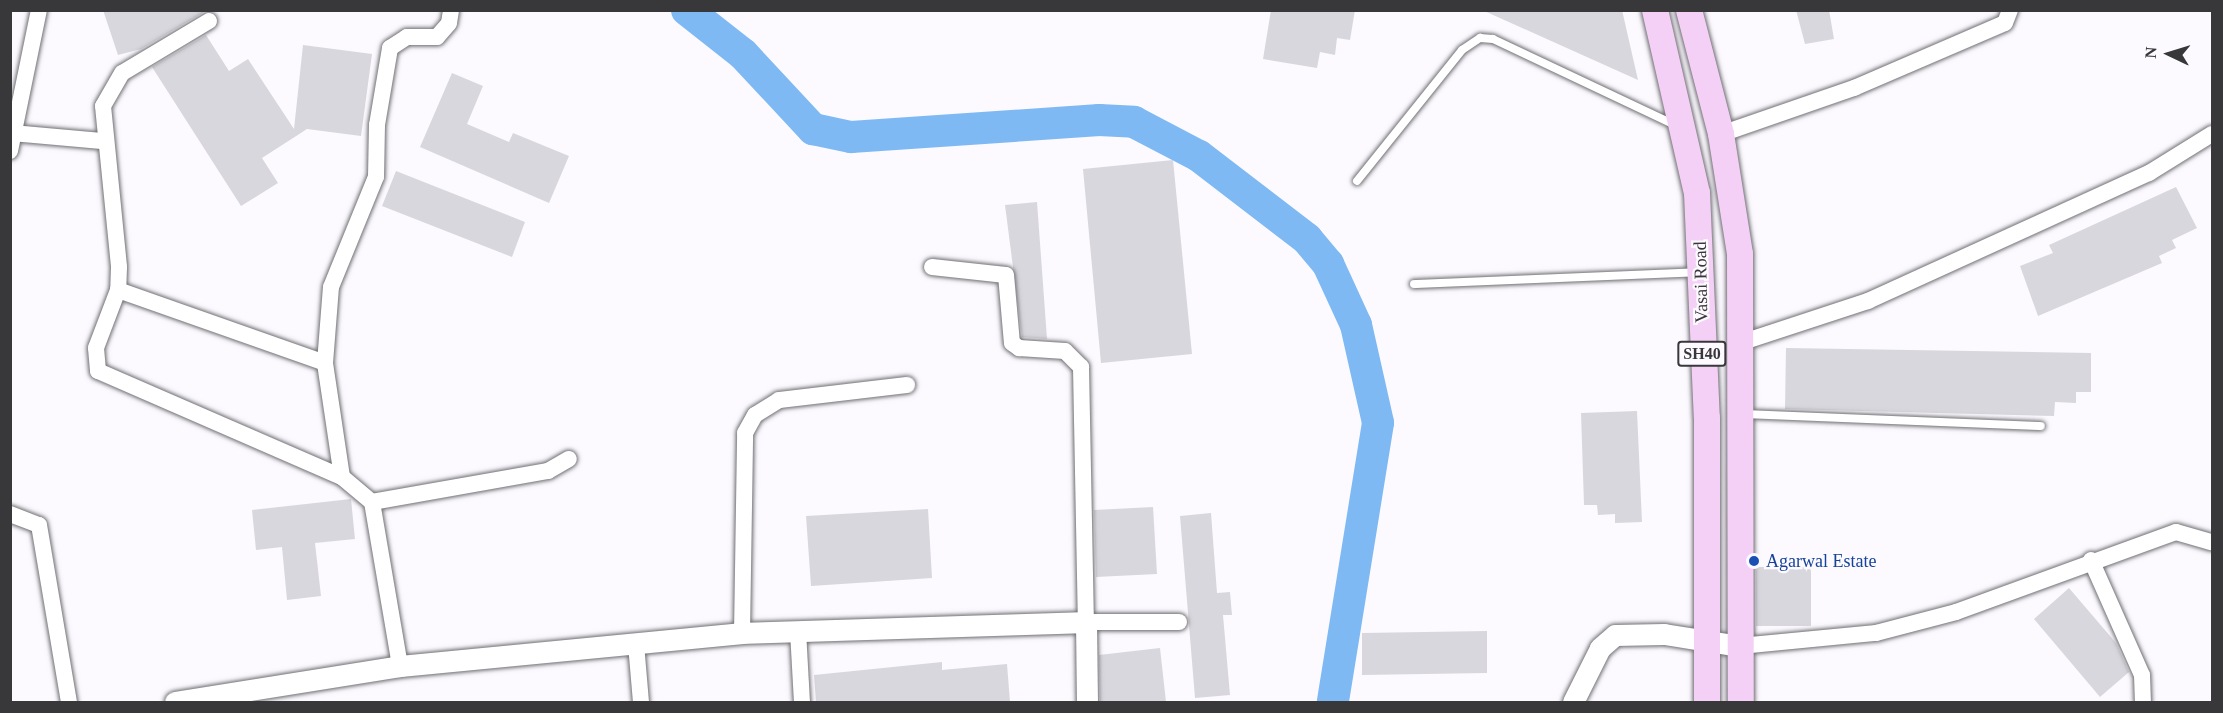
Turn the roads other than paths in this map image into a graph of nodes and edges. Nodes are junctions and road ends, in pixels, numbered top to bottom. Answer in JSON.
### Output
{"nodes":[{"id":1,"x":39,"y":10,"type":"edge"},
{"id":2,"x":451,"y":10,"type":"edge"},
{"id":3,"x":1655,"y":10,"type":"edge"},
{"id":4,"x":1689,"y":10,"type":"edge"},
{"id":5,"x":2010,"y":10,"type":"edge"},
{"id":6,"x":209,"y":21,"type":"dead end"},
{"id":7,"x":1682,"y":129,"type":"junction"},
{"id":8,"x":12,"y":133,"type":"junction"},
{"id":9,"x":1721,"y":134,"type":"junction"},
{"id":10,"x":2212,"y":134,"type":"edge"},
{"id":11,"x":102,"y":141,"type":"junction"},
{"id":12,"x":10,"y":151,"type":"edge"},
{"id":13,"x":1356,"y":182,"type":"dead end"},
{"id":14,"x":932,"y":267,"type":"dead end"},
{"id":15,"x":1702,"y":272,"type":"junction"},
{"id":16,"x":1413,"y":284,"type":"dead end"},
{"id":17,"x":118,"y":290,"type":"junction"},
{"id":18,"x":1740,"y":343,"type":"junction"},
{"id":19,"x":325,"y":363,"type":"junction"},
{"id":20,"x":907,"y":385,"type":"dead end"},
{"id":21,"x":1742,"y":414,"type":"junction"},
{"id":22,"x":2041,"y":426,"type":"dead end"},
{"id":23,"x":569,"y":459,"type":"dead end"},
{"id":24,"x":342,"y":477,"type":"junction"},
{"id":25,"x":372,"y":502,"type":"junction"},
{"id":26,"x":10,"y":514,"type":"edge"},
{"id":27,"x":2212,"y":542,"type":"edge"},
{"id":28,"x":2091,"y":560,"type":"junction"},
{"id":29,"x":1086,"y":622,"type":"junction"},
{"id":30,"x":1179,"y":622,"type":"dead end"},
{"id":31,"x":798,"y":632,"type":"junction"},
{"id":32,"x":742,"y":633,"type":"junction"},
{"id":33,"x":1709,"y":640,"type":"junction"},
{"id":34,"x":636,"y":644,"type":"junction"},
{"id":35,"x":1740,"y":646,"type":"junction"},
{"id":36,"x":400,"y":666,"type":"junction"},
{"id":37,"x":69,"y":702,"type":"edge"},
{"id":38,"x":175,"y":702,"type":"edge"},
{"id":39,"x":641,"y":702,"type":"edge"},
{"id":40,"x":802,"y":702,"type":"edge"},
{"id":41,"x":1087,"y":702,"type":"edge"},
{"id":42,"x":1573,"y":702,"type":"edge"},
{"id":43,"x":1707,"y":702,"type":"edge"},
{"id":44,"x":1741,"y":702,"type":"edge"},
{"id":45,"x":2143,"y":702,"type":"edge"}],
"edges":[{"from":1,"to":8,"type":"street"},
{"from":2,"to":19,"type":"street"},
{"from":3,"to":7,"type":"main road","name":"Vasai Road","number":"SH40"},
{"from":4,"to":9,"type":"main road","name":"Vasai Road","number":"SH40"},
{"from":5,"to":9,"type":"street"},
{"from":6,"to":11,"type":"street"},
{"from":7,"to":13,"type":"lane"},
{"from":7,"to":15,"type":"main road","name":"Vasai Road","number":"SH40"},
{"from":8,"to":11,"type":"street"},
{"from":8,"to":12,"type":"street"},
{"from":9,"to":18,"type":"main road","name":"Vasai Road","number":"SH40"},
{"from":10,"to":18,"type":"street"},
{"from":11,"to":17,"type":"street"},
{"from":14,"to":29,"type":"street"},
{"from":15,"to":16,"type":"lane"},
{"from":15,"to":33,"type":"main road","name":"Vasai Road","number":"SH40"},
{"from":17,"to":19,"type":"street"},
{"from":17,"to":24,"type":"street"},
{"from":18,"to":21,"type":"main road","name":"Vasai Road","number":"SH40"},
{"from":19,"to":24,"type":"street"},
{"from":20,"to":32,"type":"street"},
{"from":21,"to":22,"type":"lane"},
{"from":21,"to":35,"type":"main road","name":"Vasai Road","number":"SH40"},
{"from":23,"to":25,"type":"street"},
{"from":24,"to":25,"type":"street"},
{"from":25,"to":36,"type":"street"},
{"from":26,"to":37,"type":"street"},
{"from":27,"to":28,"type":"street"},
{"from":28,"to":35,"type":"street"},
{"from":28,"to":45,"type":"street"},
{"from":29,"to":30,"type":"street"},
{"from":29,"to":31,"type":"street"},
{"from":29,"to":41,"type":"street"},
{"from":31,"to":32,"type":"street"},
{"from":31,"to":40,"type":"street"},
{"from":32,"to":34,"type":"street"},
{"from":33,"to":35,"type":"street"},
{"from":33,"to":42,"type":"street"},
{"from":33,"to":43,"type":"main road","name":"Vasai Road","number":"SH40"},
{"from":34,"to":36,"type":"street"},
{"from":34,"to":39,"type":"street"},
{"from":35,"to":44,"type":"main road","name":"Vasai Road","number":"SH40"},
{"from":36,"to":38,"type":"street"}]}
